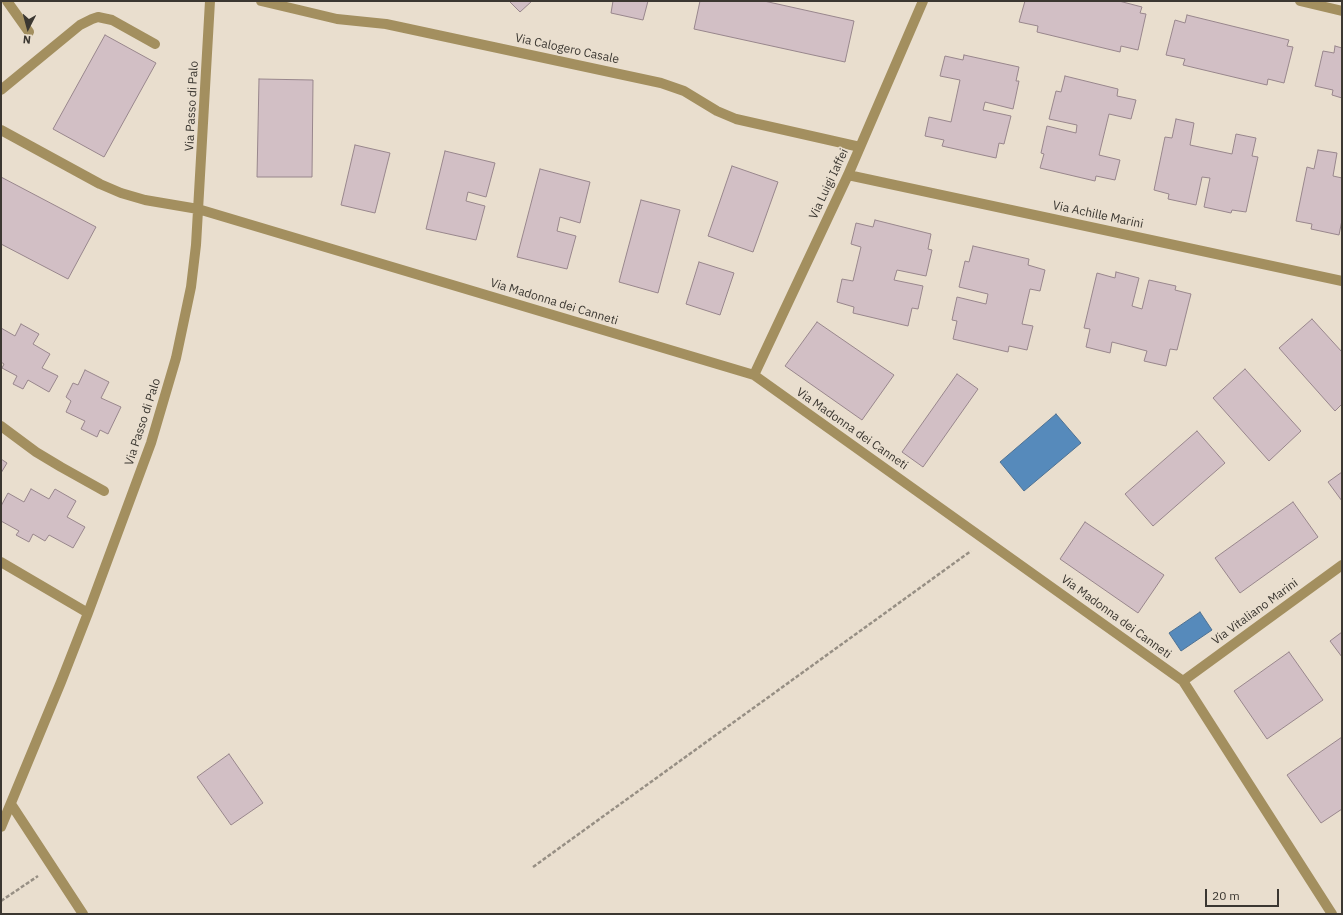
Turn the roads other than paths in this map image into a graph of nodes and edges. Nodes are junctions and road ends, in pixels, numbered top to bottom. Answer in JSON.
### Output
{"nodes":[{"id":1,"x":7,"y":1,"type":"edge"},
{"id":2,"x":210,"y":1,"type":"edge"},
{"id":3,"x":261,"y":1,"type":"edge"},
{"id":4,"x":923,"y":1,"type":"edge"},
{"id":5,"x":1300,"y":1,"type":"edge"},
{"id":6,"x":1342,"y":11,"type":"edge"},
{"id":7,"x":30,"y":32,"type":"dead end"},
{"id":8,"x":155,"y":44,"type":"dead end"},
{"id":9,"x":1,"y":90,"type":"edge"},
{"id":10,"x":1,"y":130,"type":"edge"},
{"id":11,"x":860,"y":147,"type":"junction"},
{"id":12,"x":848,"y":175,"type":"junction"},
{"id":13,"x":198,"y":209,"type":"junction"},
{"id":14,"x":1342,"y":281,"type":"edge"},
{"id":15,"x":754,"y":375,"type":"junction"},
{"id":16,"x":1,"y":426,"type":"edge"},
{"id":17,"x":104,"y":491,"type":"dead end"},
{"id":18,"x":1,"y":562,"type":"edge"},
{"id":19,"x":1342,"y":565,"type":"edge"},
{"id":20,"x":88,"y":613,"type":"junction"},
{"id":21,"x":1183,"y":681,"type":"junction"},
{"id":22,"x":10,"y":804,"type":"junction"},
{"id":23,"x":1,"y":827,"type":"edge"},
{"id":24,"x":83,"y":914,"type":"edge"},
{"id":25,"x":1332,"y":914,"type":"edge"}],
"edges":[{"from":1,"to":7,"type":"street"},
{"from":2,"to":13,"type":"street","name":"Via Passo di Palo"},
{"from":3,"to":11,"type":"street","name":"Via Calogero Casale"},
{"from":4,"to":11,"type":"street","name":"Via Luigi Iaffei"},
{"from":5,"to":6,"type":"street"},
{"from":8,"to":9,"type":"street"},
{"from":10,"to":13,"type":"street","name":"Via Madonna dei Canneti"},
{"from":11,"to":12,"type":"street","name":"Via Luigi Iaffei"},
{"from":12,"to":14,"type":"street","name":"Via Achille Marini"},
{"from":12,"to":15,"type":"street","name":"Via Luigi Iaffei"},
{"from":13,"to":15,"type":"street","name":"Via Madonna dei Canneti"},
{"from":13,"to":20,"type":"street","name":"Via Passo di Palo"},
{"from":15,"to":21,"type":"street","name":"Via Madonna dei Canneti"},
{"from":16,"to":17,"type":"street"},
{"from":18,"to":20,"type":"street"},
{"from":19,"to":21,"type":"street","name":"Via Vitaliano Marini"},
{"from":20,"to":22,"type":"street","name":"Via Passo di Palo"},
{"from":21,"to":25,"type":"street","name":"Via Madonna dei Canneti"},
{"from":22,"to":23,"type":"street","name":"Via Passo di Palo"},
{"from":22,"to":24,"type":"street"}]}
